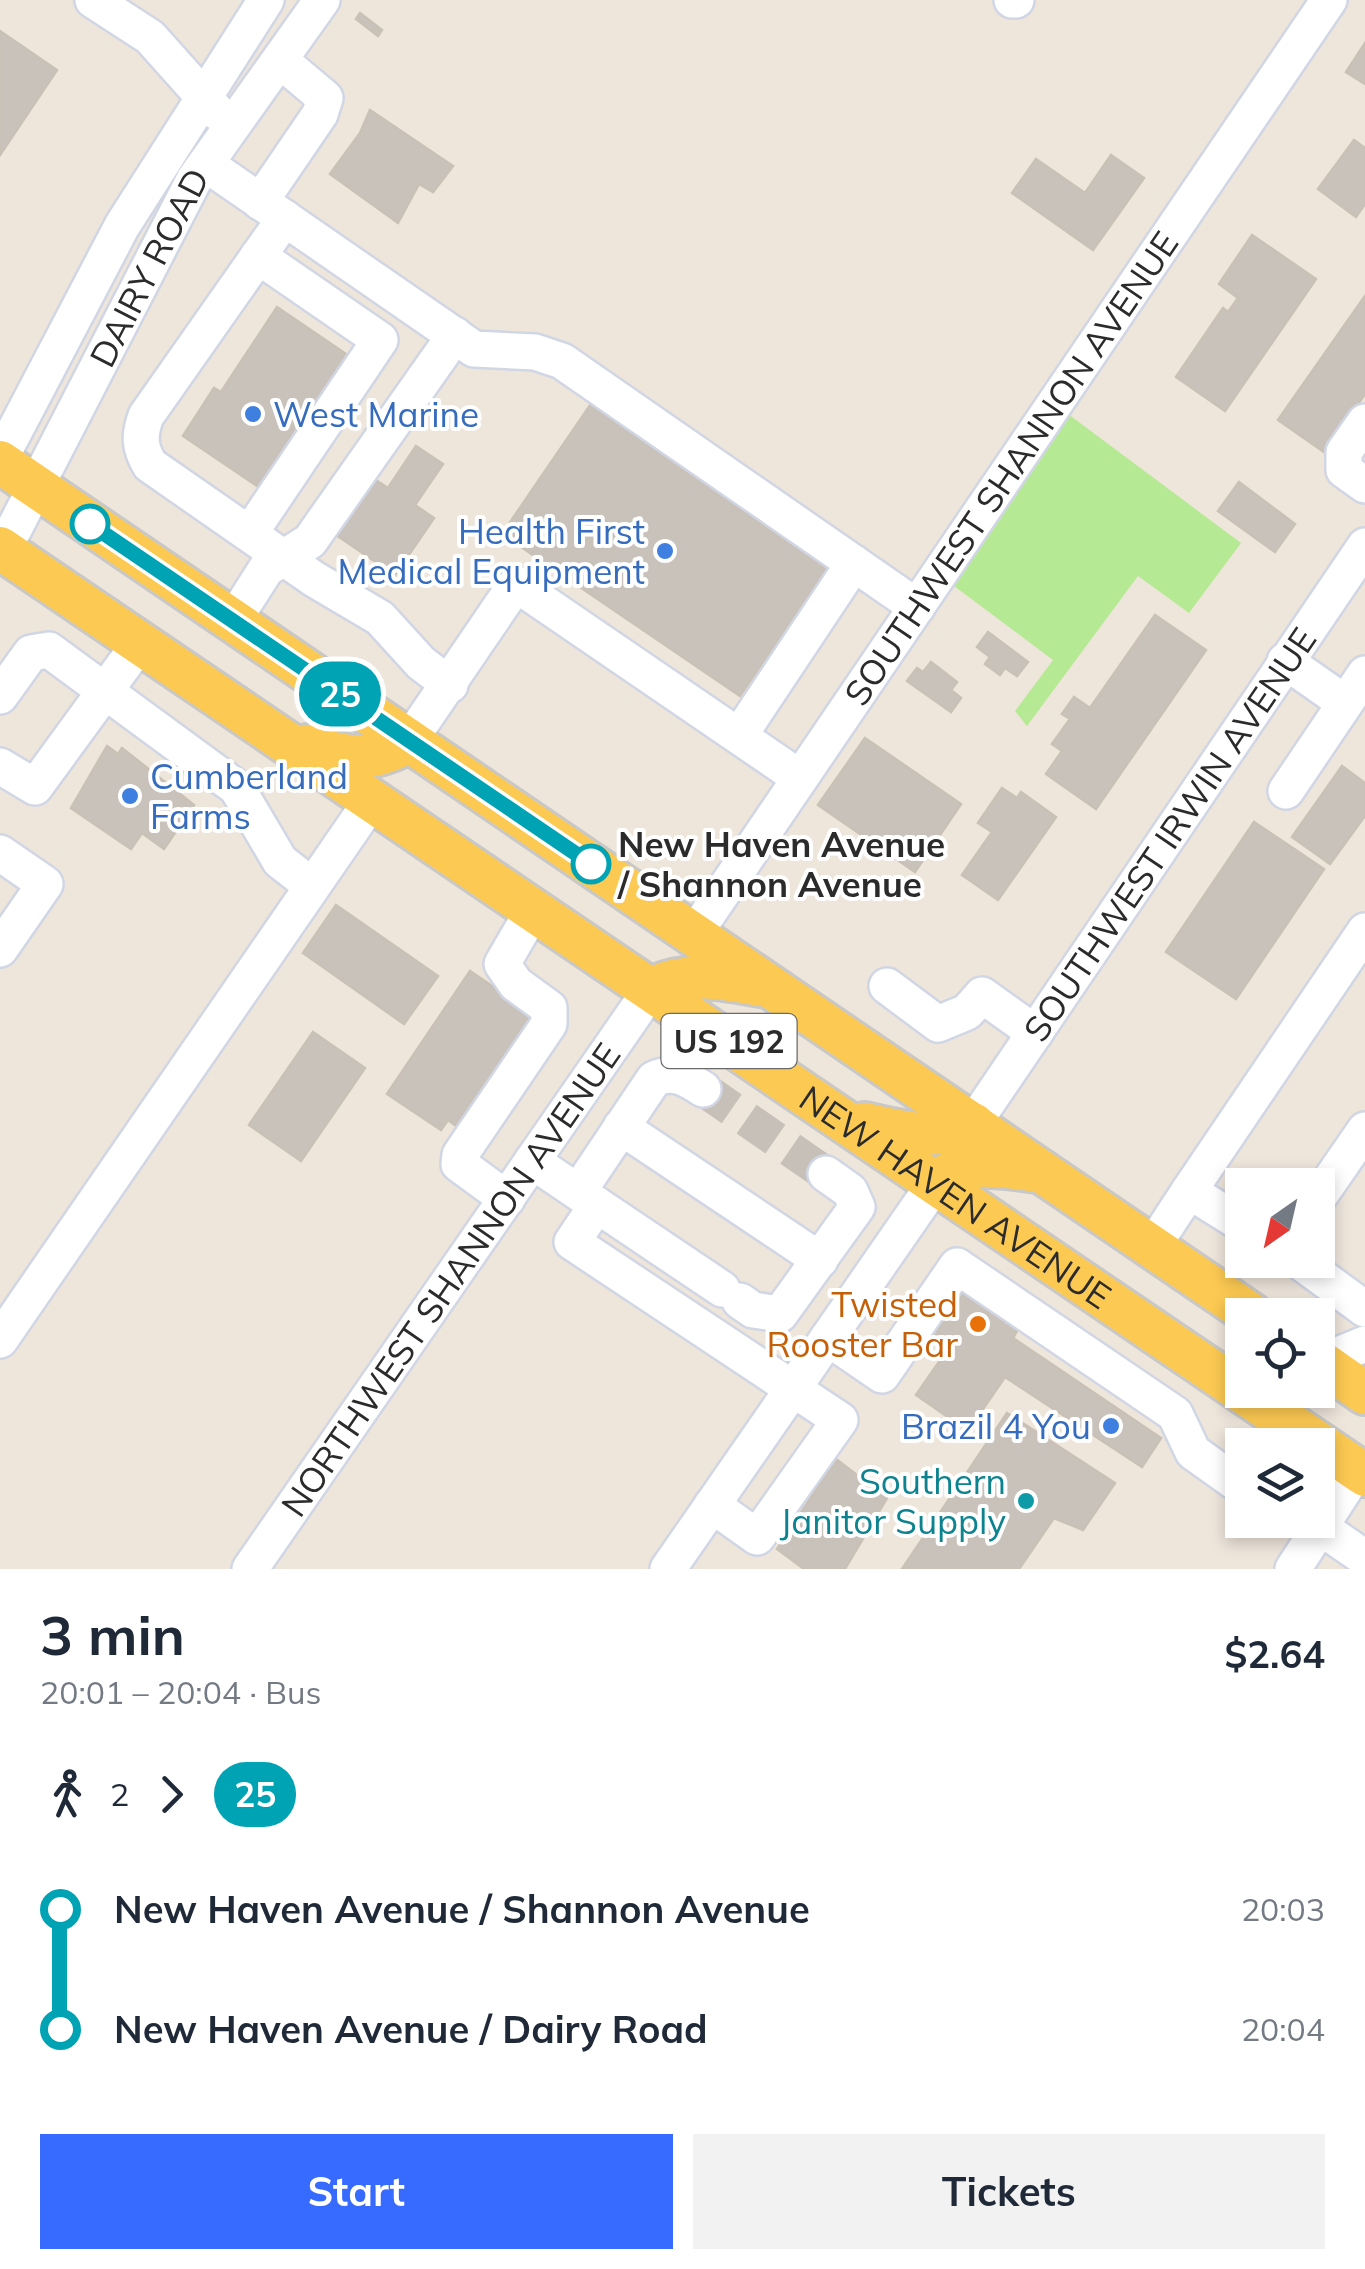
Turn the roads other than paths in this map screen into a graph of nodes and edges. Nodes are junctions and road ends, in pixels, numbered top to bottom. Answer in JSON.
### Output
{"nodes":[{"id":1,"x":93,"y":0,"type":"edge"},
{"id":2,"x":266,"y":0,"type":"edge"},
{"id":3,"x":322,"y":0,"type":"edge"},
{"id":4,"x":1328,"y":0,"type":"edge"},
{"id":5,"x":281,"y":60,"type":"junction"},
{"id":6,"x":204,"y":94,"type":"junction"},
{"id":7,"x":232,"y":130,"type":"junction"},
{"id":8,"x":206,"y":164,"type":"junction"},
{"id":9,"x":273,"y":210,"type":"junction"},
{"id":10,"x":258,"y":256,"type":"junction"},
{"id":11,"x":454,"y":336,"type":"junction"},
{"id":12,"x":1365,"y":422,"type":"edge"},
{"id":13,"x":11,"y":468,"type":"edge"},
{"id":14,"x":1365,"y":485,"type":"edge"},
{"id":15,"x":250,"y":533,"type":"junction"},
{"id":16,"x":0,"y":548,"type":"edge"},
{"id":17,"x":1363,"y":553,"type":"edge"},
{"id":18,"x":285,"y":557,"type":"junction"},
{"id":19,"x":854,"y":563,"type":"junction"},
{"id":20,"x":917,"y":606,"type":"junction"},
{"id":21,"x":233,"y":621,"type":"junction"},
{"id":22,"x":140,"y":643,"type":"junction"},
{"id":23,"x":1284,"y":661,"type":"junction"},
{"id":24,"x":1365,"y":674,"type":"edge"},
{"id":25,"x":450,"y":685,"type":"junction"},
{"id":26,"x":106,"y":692,"type":"junction"},
{"id":27,"x":0,"y":696,"type":"edge"},
{"id":28,"x":1345,"y":703,"type":"junction"},
{"id":29,"x":740,"y":736,"type":"junction"},
{"id":30,"x":282,"y":739,"type":"junction"},
{"id":31,"x":409,"y":741,"type":"junction"},
{"id":32,"x":0,"y":766,"type":"edge"},
{"id":33,"x":800,"y":778,"type":"junction"},
{"id":34,"x":1286,"y":791,"type":"dead end"},
{"id":35,"x":372,"y":800,"type":"junction"},
{"id":36,"x":0,"y":853,"type":"edge"},
{"id":37,"x":312,"y":886,"type":"junction"},
{"id":38,"x":534,"y":909,"type":"junction"},
{"id":39,"x":695,"y":934,"type":"junction"},
{"id":40,"x":0,"y":949,"type":"edge"},
{"id":41,"x":1359,"y":954,"type":"edge"},
{"id":42,"x":887,"y":986,"type":"dead end"},
{"id":43,"x":652,"y":988,"type":"junction"},
{"id":44,"x":775,"y":988,"type":"junction"},
{"id":45,"x":1035,"y":1033,"type":"junction"},
{"id":46,"x":703,"y":1089,"type":"tunnel mouth"},
{"id":47,"x":845,"y":1120,"type":"junction"},
{"id":48,"x":973,"y":1124,"type":"junction"},
{"id":49,"x":622,"y":1127,"type":"junction"},
{"id":50,"x":1365,"y":1130,"type":"edge"},
{"id":51,"x":532,"y":1162,"type":"junction"},
{"id":52,"x":1045,"y":1171,"type":"junction"},
{"id":53,"x":1335,"y":1173,"type":"edge"},
{"id":54,"x":826,"y":1174,"type":"tunnel mouth"},
{"id":55,"x":936,"y":1182,"type":"junction"},
{"id":56,"x":1190,"y":1190,"type":"junction"},
{"id":57,"x":588,"y":1198,"type":"junction"},
{"id":58,"x":506,"y":1199,"type":"junction"},
{"id":59,"x":1225,"y":1213,"type":"edge"},
{"id":60,"x":1153,"y":1246,"type":"junction"},
{"id":61,"x":676,"y":1258,"type":"junction"},
{"id":62,"x":820,"y":1260,"type":"junction"},
{"id":63,"x":1323,"y":1278,"type":"edge"},
{"id":64,"x":652,"y":1295,"type":"junction"},
{"id":65,"x":1228,"y":1298,"type":"edge"},
{"id":66,"x":1365,"y":1309,"type":"edge"},
{"id":67,"x":828,"y":1338,"type":"junction"},
{"id":68,"x":0,"y":1340,"type":"edge"},
{"id":69,"x":1365,"y":1344,"type":"edge"},
{"id":70,"x":1175,"y":1345,"type":"junction"},
{"id":71,"x":1335,"y":1355,"type":"edge"},
{"id":72,"x":1335,"y":1372,"type":"edge"},
{"id":73,"x":792,"y":1389,"type":"junction"},
{"id":74,"x":1142,"y":1390,"type":"junction"},
{"id":75,"x":1365,"y":1392,"type":"edge"},
{"id":76,"x":1361,"y":1472,"type":"edge"},
{"id":77,"x":1225,"y":1475,"type":"edge"},
{"id":78,"x":1335,"y":1498,"type":"edge"},
{"id":79,"x":712,"y":1505,"type":"junction"},
{"id":80,"x":1303,"y":1538,"type":"edge"},
{"id":81,"x":1331,"y":1538,"type":"edge"},
{"id":82,"x":1365,"y":1558,"type":"edge"},
{"id":83,"x":250,"y":1569,"type":"edge"},
{"id":84,"x":668,"y":1569,"type":"edge"},
{"id":85,"x":1293,"y":1569,"type":"edge"}],
"edges":[{"from":1,"to":6,"type":"street"},
{"from":2,"to":6,"type":"street","name":"DAIRY ROAD"},
{"from":3,"to":5,"type":"street","name":"DAIRY ROAD"},
{"from":4,"to":20,"type":"street","name":"SOUTHWEST SHANNON AVENUE"},
{"from":5,"to":7,"type":"street","name":"DAIRY ROAD"},
{"from":5,"to":9,"type":"street"},
{"from":6,"to":7,"type":"street"},
{"from":6,"to":13,"type":"street","name":"DAIRY ROAD"},
{"from":7,"to":8,"type":"street","name":"DAIRY ROAD"},
{"from":8,"to":9,"type":"street"},
{"from":8,"to":13,"type":"street","name":"DAIRY ROAD"},
{"from":9,"to":10,"type":"street"},
{"from":9,"to":11,"type":"street"},
{"from":10,"to":15,"type":"street"},
{"from":10,"to":15,"type":"street"},
{"from":11,"to":18,"type":"street"},
{"from":11,"to":19,"type":"street"},
{"from":12,"to":14,"type":"street"},
{"from":13,"to":16,"type":"street","name":"DAIRY ROAD"},
{"from":13,"to":21,"type":"main road","name":"NEW HAVEN AVENUE","number":"US 192"},
{"from":15,"to":18,"type":"street"},
{"from":16,"to":22,"type":"main road","name":"NEW HAVEN AVENUE","number":"US 192"},
{"from":17,"to":23,"type":"street","name":"SOUTHWEST IRWIN AVENUE"},
{"from":18,"to":21,"type":"street"},
{"from":18,"to":25,"type":"street"},
{"from":19,"to":20,"type":"street"},
{"from":19,"to":29,"type":"street"},
{"from":20,"to":33,"type":"street","name":"SOUTHWEST SHANNON AVENUE"},
{"from":21,"to":31,"type":"main road","name":"NEW HAVEN AVENUE","number":"US 192"},
{"from":22,"to":26,"type":"street"},
{"from":22,"to":30,"type":"main road","name":"NEW HAVEN AVENUE","number":"US 192"},
{"from":23,"to":28,"type":"street"},
{"from":23,"to":45,"type":"street","name":"SOUTHWEST IRWIN AVENUE"},
{"from":24,"to":28,"type":"street"},
{"from":25,"to":29,"type":"street"},
{"from":25,"to":31,"type":"street"},
{"from":26,"to":27,"type":"street"},
{"from":26,"to":32,"type":"street"},
{"from":26,"to":37,"type":"street"},
{"from":28,"to":34,"type":"street"},
{"from":29,"to":33,"type":"street"},
{"from":30,"to":31,"type":"main road"},
{"from":30,"to":35,"type":"main road","name":"NEW HAVEN AVENUE","number":"US 192"},
{"from":31,"to":39,"type":"main road","name":"NEW HAVEN AVENUE","number":"US 192"},
{"from":33,"to":39,"type":"street","name":"SOUTHWEST SHANNON AVENUE"},
{"from":35,"to":37,"type":"street"},
{"from":35,"to":38,"type":"main road","name":"NEW HAVEN AVENUE","number":"US 192"},
{"from":36,"to":40,"type":"street"},
{"from":37,"to":68,"type":"street"},
{"from":38,"to":43,"type":"main road","name":"NEW HAVEN AVENUE","number":"US 192"},
{"from":38,"to":58,"type":"street"},
{"from":39,"to":44,"type":"main road","name":"NEW HAVEN AVENUE","number":"US 192"},
{"from":41,"to":56,"type":"street"},
{"from":42,"to":45,"type":"street"},
{"from":43,"to":44,"type":"main road"},
{"from":43,"to":47,"type":"main road","name":"NEW HAVEN AVENUE","number":"US 192"},
{"from":43,"to":51,"type":"street","name":"NORTHWEST SHANNON AVENUE"},
{"from":44,"to":48,"type":"main road","name":"NEW HAVEN AVENUE","number":"US 192"},
{"from":45,"to":48,"type":"street","name":"SOUTHWEST IRWIN AVENUE"},
{"from":46,"to":49,"type":"street"},
{"from":47,"to":48,"type":"main road"},
{"from":47,"to":55,"type":"main road","name":"NEW HAVEN AVENUE","number":"US 192"},
{"from":48,"to":52,"type":"main road","name":"NEW HAVEN AVENUE","number":"US 192"},
{"from":49,"to":57,"type":"street"},
{"from":49,"to":62,"type":"street"},
{"from":50,"to":53,"type":"street"},
{"from":51,"to":57,"type":"street"},
{"from":51,"to":58,"type":"street","name":"NORTHWEST SHANNON AVENUE"},
{"from":52,"to":55,"type":"main road"},
{"from":52,"to":60,"type":"main road","name":"NEW HAVEN AVENUE","number":"US 192"},
{"from":54,"to":62,"type":"street"},
{"from":55,"to":67,"type":"street"},
{"from":55,"to":70,"type":"main road","name":"NEW HAVEN AVENUE","number":"US 192"},
{"from":56,"to":59,"type":"street"},
{"from":56,"to":60,"type":"street"},
{"from":57,"to":61,"type":"street"},
{"from":57,"to":64,"type":"street"},
{"from":58,"to":83,"type":"street","name":"NORTHWEST SHANNON AVENUE"},
{"from":60,"to":65,"type":"main road","name":"NEW HAVEN AVENUE","number":"US 192"},
{"from":61,"to":62,"type":"street"},
{"from":61,"to":64,"type":"street"},
{"from":63,"to":66,"type":"street"},
{"from":64,"to":73,"type":"street"},
{"from":67,"to":73,"type":"street"},
{"from":67,"to":74,"type":"street"},
{"from":69,"to":71,"type":"street"},
{"from":70,"to":74,"type":"street"},
{"from":70,"to":76,"type":"main road","name":"NEW HAVEN AVENUE","number":"US 192"},
{"from":72,"to":75,"type":"main road"},
{"from":73,"to":79,"type":"street"},
{"from":73,"to":79,"type":"street"},
{"from":74,"to":77,"type":"street"},
{"from":76,"to":78,"type":"street"},
{"from":79,"to":84,"type":"street"},
{"from":80,"to":85,"type":"street"},
{"from":81,"to":82,"type":"street"}]}
